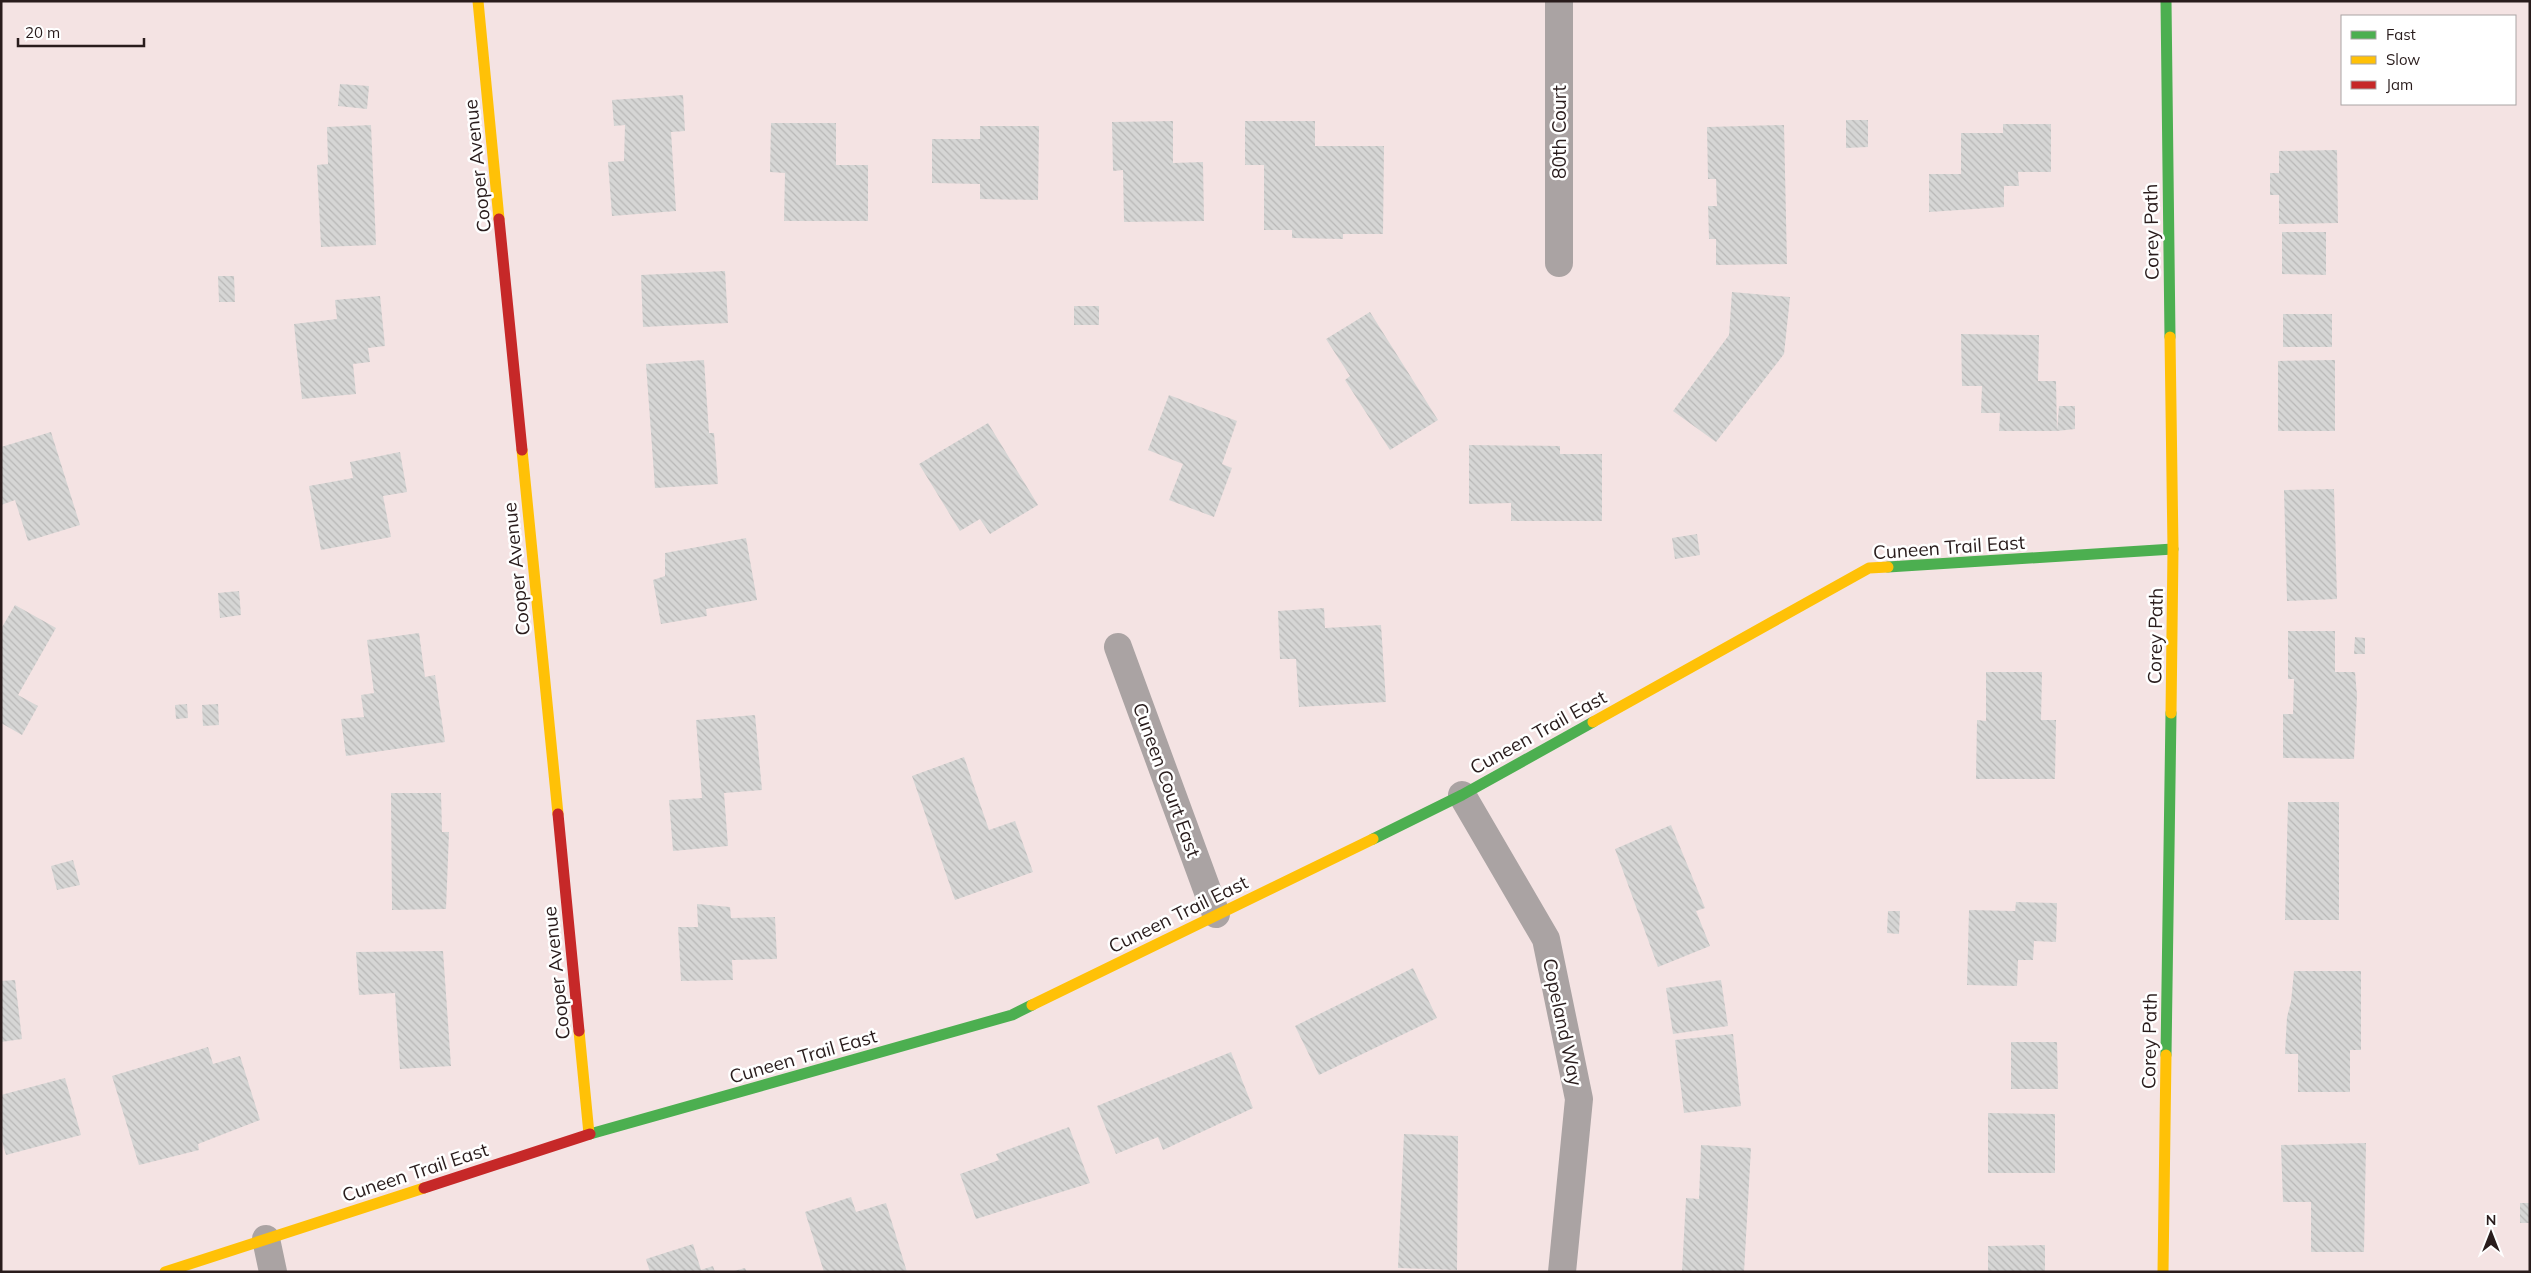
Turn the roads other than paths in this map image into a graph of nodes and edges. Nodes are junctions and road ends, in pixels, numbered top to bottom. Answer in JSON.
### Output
{"nodes":[{"id":1,"x":478,"y":1,"type":"edge"},
{"id":2,"x":1558,"y":1,"type":"edge"},
{"id":3,"x":2166,"y":1,"type":"edge"},
{"id":4,"x":1558,"y":263,"type":"dead end"},
{"id":5,"x":2173,"y":549,"type":"junction"},
{"id":6,"x":1118,"y":647,"type":"dead end"},
{"id":7,"x":1462,"y":795,"type":"junction"},
{"id":8,"x":1216,"y":914,"type":"junction"},
{"id":9,"x":589,"y":1134,"type":"junction"},
{"id":10,"x":266,"y":1239,"type":"junction"},
{"id":11,"x":165,"y":1272,"type":"edge"},
{"id":12,"x":274,"y":1272,"type":"edge"},
{"id":13,"x":1562,"y":1272,"type":"edge"},
{"id":14,"x":2163,"y":1272,"type":"edge"}],
"edges":[{"from":1,"to":9,"type":"street","name":"Cooper Avenue"},
{"from":2,"to":4,"type":"street","name":"80th Court"},
{"from":3,"to":5,"type":"street","name":"Corey Path"},
{"from":5,"to":7,"type":"street","name":"Cuneen Trail East"},
{"from":5,"to":14,"type":"street","name":"Corey Path"},
{"from":6,"to":8,"type":"street","name":"Cuneen Court East"},
{"from":7,"to":8,"type":"street","name":"Cuneen Trail East"},
{"from":7,"to":13,"type":"street","name":"Copeland Way"},
{"from":8,"to":9,"type":"street","name":"Cuneen Trail East"},
{"from":9,"to":10,"type":"street","name":"Cuneen Trail East"},
{"from":10,"to":11,"type":"street","name":"Cuneen Trail East"},
{"from":10,"to":12,"type":"street"}]}
